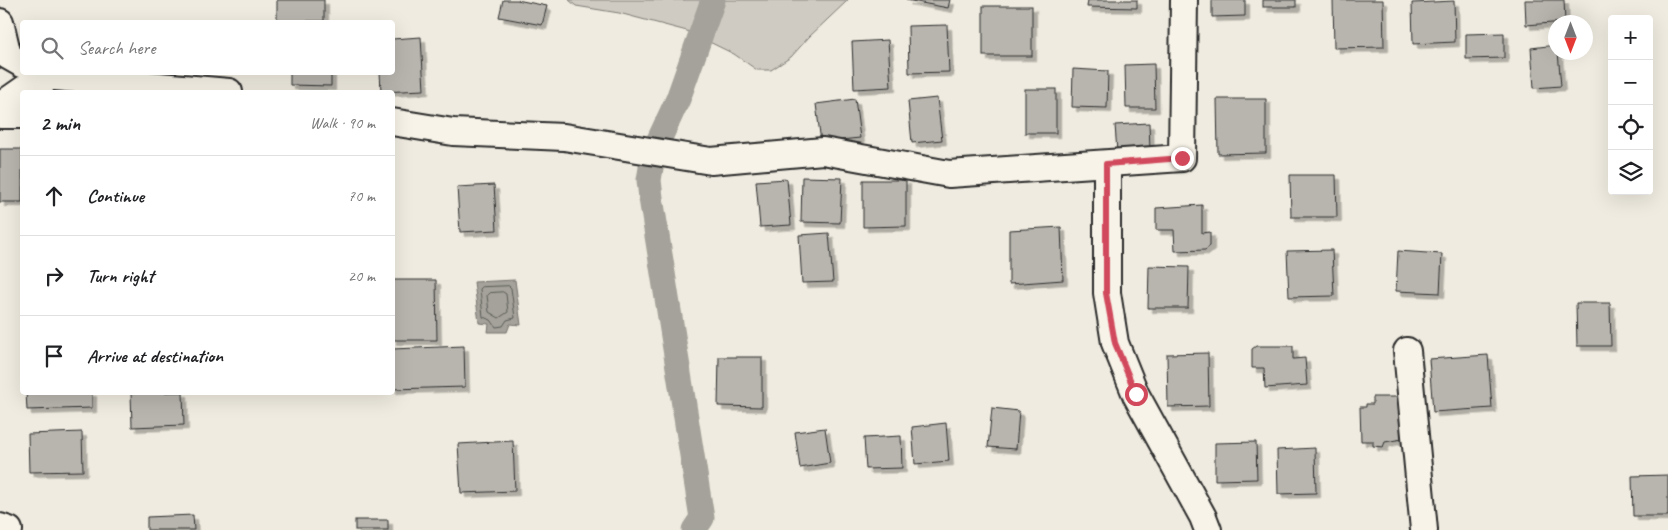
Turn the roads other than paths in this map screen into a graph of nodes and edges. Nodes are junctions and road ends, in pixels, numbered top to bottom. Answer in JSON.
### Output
{"nodes":[{"id":1,"x":1184,"y":0,"type":"edge"},
{"id":2,"x":0,"y":22,"type":"edge"},
{"id":3,"x":20,"y":65,"type":"edge"},
{"id":4,"x":35,"y":76,"type":"edge"},
{"id":5,"x":205,"y":90,"type":"edge"},
{"id":6,"x":0,"y":106,"type":"edge"},
{"id":7,"x":0,"y":115,"type":"edge"},
{"id":8,"x":20,"y":115,"type":"edge"},
{"id":9,"x":395,"y":122,"type":"edge"},
{"id":10,"x":1106,"y":164,"type":"junction"},
{"id":11,"x":1407,"y":351,"type":"dead end"},
{"id":12,"x":0,"y":527,"type":"edge"},
{"id":13,"x":9,"y":530,"type":"edge"},
{"id":14,"x":1208,"y":530,"type":"edge"},
{"id":15,"x":1424,"y":530,"type":"edge"}],
"edges":[{"from":1,"to":10,"type":"street"},
{"from":2,"to":3,"type":"street"},
{"from":4,"to":5,"type":"street"},
{"from":4,"to":6,"type":"street"},
{"from":7,"to":8,"type":"street"},
{"from":9,"to":10,"type":"street"},
{"from":10,"to":14,"type":"street"},
{"from":11,"to":15,"type":"street"},
{"from":12,"to":13,"type":"street"}]}
